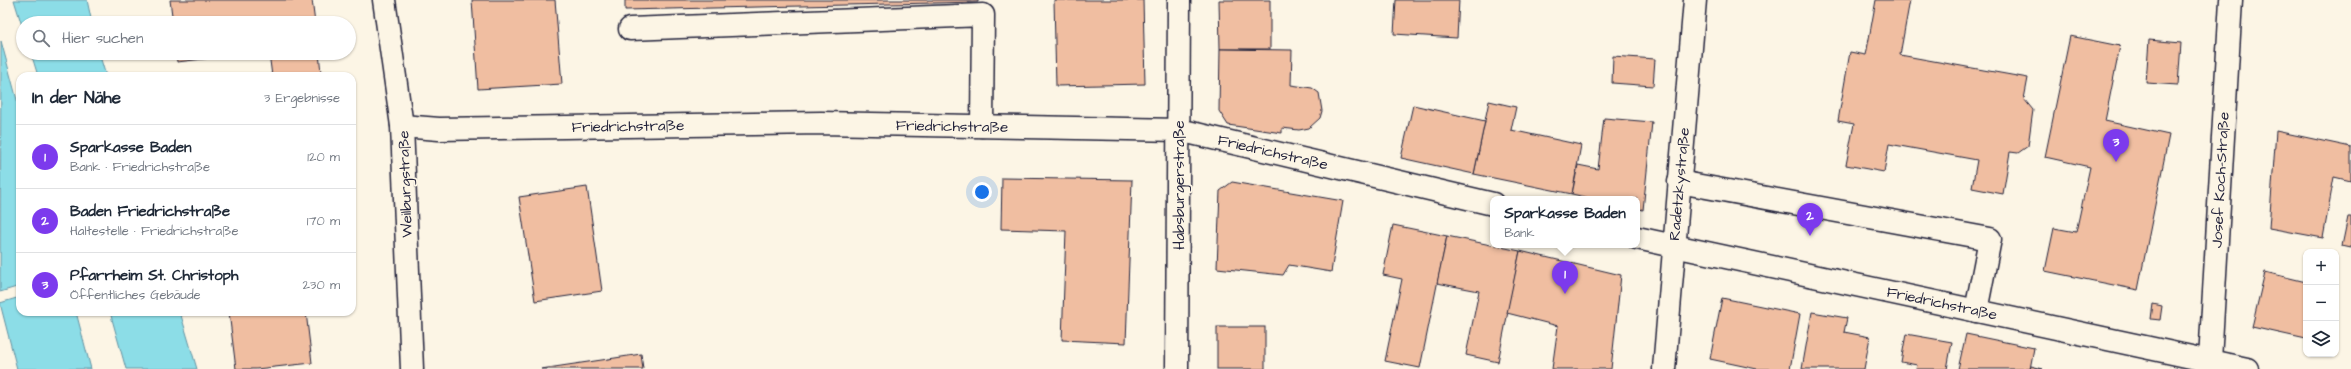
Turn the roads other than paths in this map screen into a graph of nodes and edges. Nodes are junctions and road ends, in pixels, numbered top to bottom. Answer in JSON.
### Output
{"nodes":[{"id":1,"x":384,"y":0,"type":"edge"},
{"id":2,"x":1179,"y":0,"type":"edge"},
{"id":3,"x":1695,"y":0,"type":"edge"},
{"id":4,"x":2231,"y":0,"type":"edge"},
{"id":5,"x":630,"y":29,"type":"dead end"},
{"id":6,"x":402,"y":126,"type":"junction"},
{"id":7,"x":982,"y":126,"type":"junction"},
{"id":8,"x":1179,"y":130,"type":"junction"},
{"id":9,"x":1679,"y":182,"type":"junction"},
{"id":10,"x":1490,"y":203,"type":"edge"},
{"id":11,"x":1640,"y":239,"type":"edge"},
{"id":12,"x":1674,"y":247,"type":"junction"},
{"id":13,"x":1976,"y":311,"type":"junction"},
{"id":14,"x":2210,"y":360,"type":"junction"},
{"id":15,"x":412,"y":369,"type":"edge"},
{"id":16,"x":1177,"y":369,"type":"edge"},
{"id":17,"x":1664,"y":369,"type":"edge"},
{"id":18,"x":2247,"y":369,"type":"edge"}],
"edges":[{"from":1,"to":6,"type":"street","name":"Weilburgstraße"},
{"from":2,"to":8,"type":"street","name":"Habsburgerstraße"},
{"from":3,"to":9,"type":"street","name":"Radetzkystraße"},
{"from":4,"to":14,"type":"street","name":"Josef Koch-Straße"},
{"from":5,"to":7,"type":"street"},
{"from":6,"to":7,"type":"street","name":"Friedrichstraße"},
{"from":6,"to":15,"type":"street","name":"Weilburgstraße"},
{"from":7,"to":8,"type":"street","name":"Friedrichstraße"},
{"from":8,"to":10,"type":"street","name":"Friedrichstraße"},
{"from":8,"to":16,"type":"street","name":"Habsburgerstraße"},
{"from":9,"to":12,"type":"street","name":"Radetzkystraße"},
{"from":9,"to":13,"type":"street"},
{"from":11,"to":12,"type":"street","name":"Friedrichstraße"},
{"from":12,"to":13,"type":"street","name":"Friedrichstraße"},
{"from":12,"to":17,"type":"street","name":"Radetzkystraße"},
{"from":13,"to":14,"type":"street","name":"Friedrichstraße"},
{"from":14,"to":18,"type":"street","name":"Friedrichstraße"}]}
